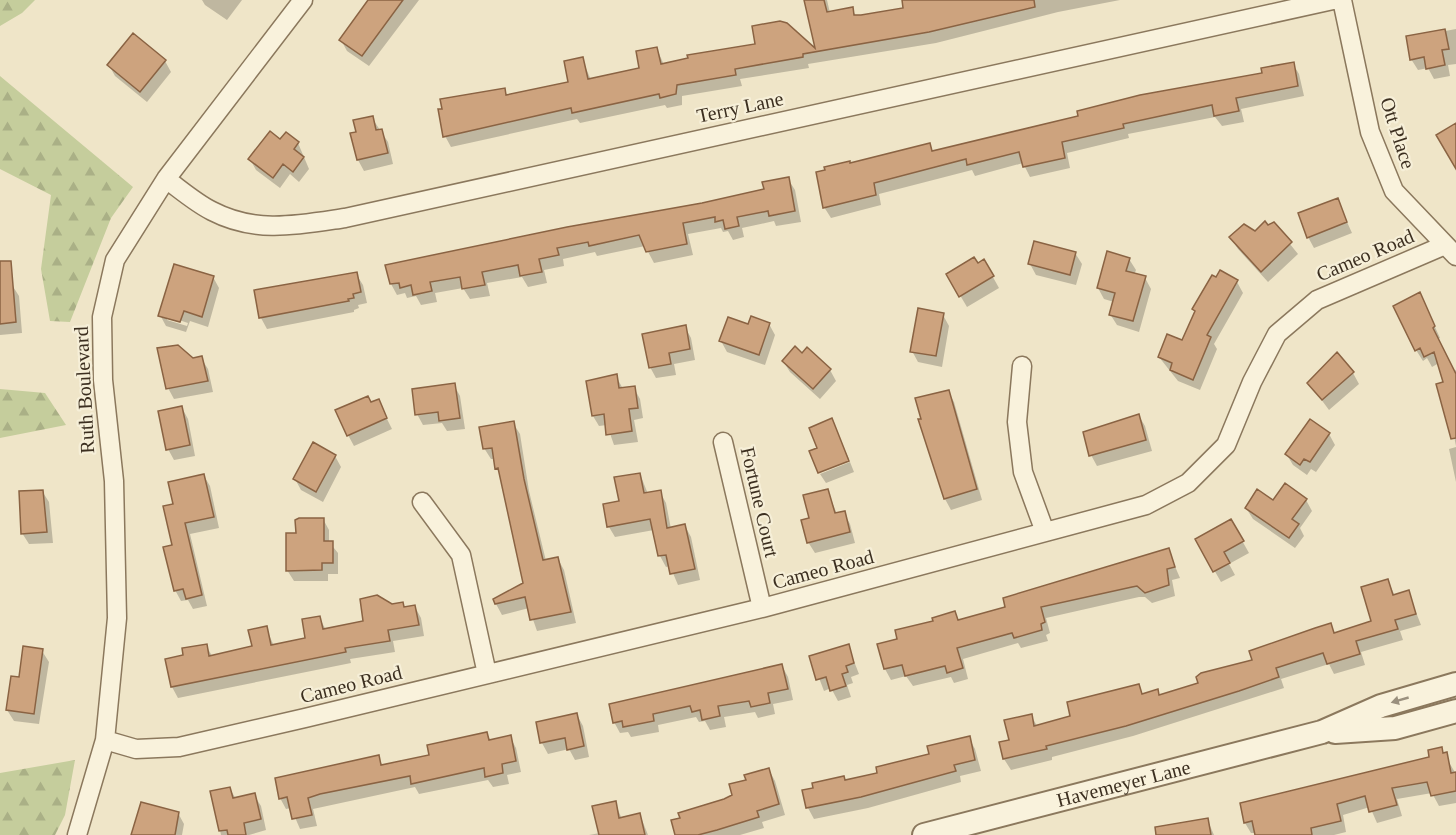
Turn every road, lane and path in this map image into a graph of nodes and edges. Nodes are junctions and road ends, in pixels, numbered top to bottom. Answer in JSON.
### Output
{"nodes":[{"id":1,"x":303,"y":0,"type":"edge"},
{"id":2,"x":1333,"y":0,"type":"edge"},
{"id":3,"x":1342,"y":0,"type":"edge"},
{"id":4,"x":166,"y":179,"type":"junction"},
{"id":5,"x":1450,"y":251,"type":"edge"},
{"id":6,"x":1022,"y":366,"type":"dead end"},
{"id":7,"x":723,"y":442,"type":"dead end"},
{"id":8,"x":422,"y":502,"type":"dead end"},
{"id":9,"x":1045,"y":532,"type":"junction"},
{"id":10,"x":762,"y":608,"type":"junction"},
{"id":11,"x":488,"y":674,"type":"junction"},
{"id":12,"x":1456,"y":684,"type":"edge"},
{"id":13,"x":1456,"y":711,"type":"edge"},
{"id":14,"x":1322,"y":732,"type":"junction"},
{"id":15,"x":105,"y":740,"type":"junction"},
{"id":16,"x":77,"y":835,"type":"edge"},
{"id":17,"x":924,"y":835,"type":"edge"}],
"edges":[{"from":1,"to":4,"type":"street","name":"Ruth Boulevard"},
{"from":2,"to":4,"type":"street","name":"Terry Lane"},
{"from":3,"to":5,"type":"street","name":"Ott Place"},
{"from":4,"to":15,"type":"street","name":"Ruth Boulevard"},
{"from":5,"to":9,"type":"street","name":"Cameo Road"},
{"from":6,"to":9,"type":"street"},
{"from":7,"to":10,"type":"street","name":"Fortune Court"},
{"from":8,"to":11,"type":"street"},
{"from":9,"to":10,"type":"street","name":"Cameo Road"},
{"from":10,"to":11,"type":"street","name":"Cameo Road"},
{"from":11,"to":15,"type":"street","name":"Cameo Road"},
{"from":12,"to":14,"type":"street","name":"Havemeyer Lane","one_way":true},
{"from":13,"to":14,"type":"street","name":"Havemeyer Lane"},
{"from":14,"to":17,"type":"street","name":"Havemeyer Lane"},
{"from":15,"to":16,"type":"street","name":"Ruth Boulevard"}]}
